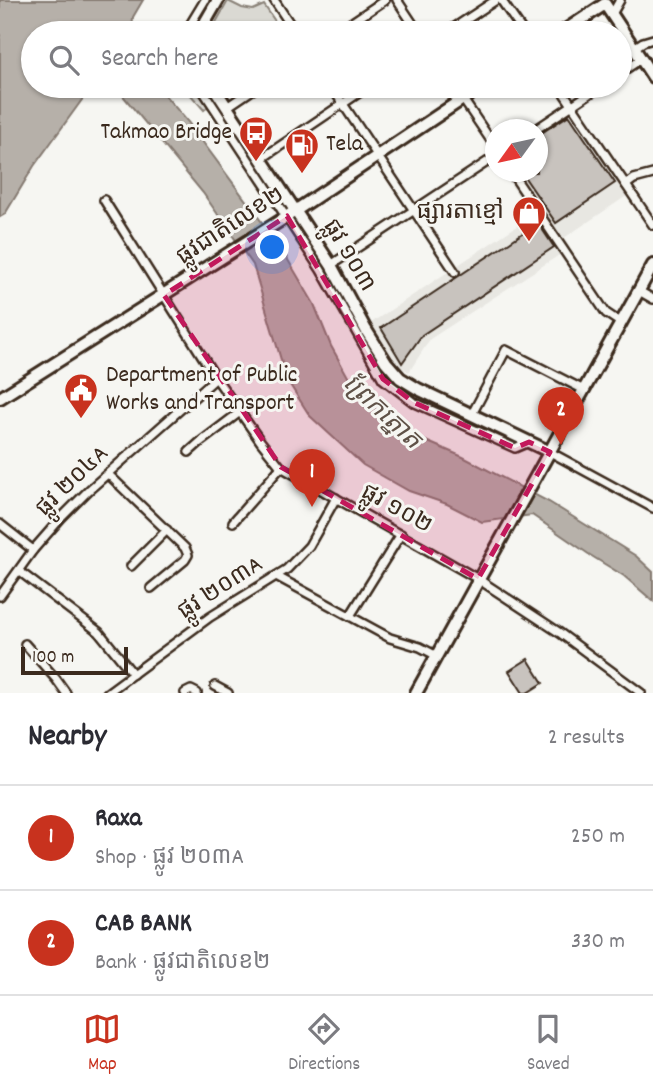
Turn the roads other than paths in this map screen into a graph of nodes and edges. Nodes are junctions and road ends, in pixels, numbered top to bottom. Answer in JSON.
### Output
{"nodes":[{"id":1,"x":205,"y":0,"type":"edge"},
{"id":2,"x":218,"y":0,"type":"edge"},
{"id":3,"x":274,"y":0,"type":"edge"},
{"id":4,"x":385,"y":0,"type":"edge"},
{"id":5,"x":397,"y":0,"type":"edge"},
{"id":6,"x":496,"y":0,"type":"edge"},
{"id":7,"x":502,"y":0,"type":"edge"},
{"id":8,"x":620,"y":0,"type":"edge"},
{"id":9,"x":604,"y":2,"type":"edge"},
{"id":10,"x":612,"y":14,"type":"junction"},
{"id":11,"x":192,"y":21,"type":"edge"},
{"id":12,"x":206,"y":21,"type":"edge"},
{"id":13,"x":288,"y":21,"type":"edge"},
{"id":14,"x":354,"y":21,"type":"edge"},
{"id":15,"x":411,"y":21,"type":"edge"},
{"id":16,"x":464,"y":21,"type":"edge"},
{"id":17,"x":516,"y":21,"type":"edge"},
{"id":18,"x":578,"y":21,"type":"edge"},
{"id":19,"x":617,"y":21,"type":"edge"},
{"id":20,"x":653,"y":39,"type":"edge"},
{"id":21,"x":632,"y":45,"type":"edge"},
{"id":22,"x":634,"y":48,"type":"junction"},
{"id":23,"x":641,"y":59,"type":"junction"},
{"id":24,"x":632,"y":65,"type":"edge"},
{"id":25,"x":653,"y":77,"type":"edge"},
{"id":26,"x":208,"y":98,"type":"edge"},
{"id":27,"x":221,"y":98,"type":"edge"},
{"id":28,"x":240,"y":98,"type":"edge"},
{"id":29,"x":339,"y":98,"type":"edge"},
{"id":30,"x":351,"y":98,"type":"edge"},
{"id":31,"x":567,"y":98,"type":"edge"},
{"id":32,"x":583,"y":98,"type":"edge"},
{"id":33,"x":463,"y":99,"type":"joint"},
{"id":34,"x":343,"y":103,"type":"junction"},
{"id":35,"x":572,"y":105,"type":"junction"},
{"id":36,"x":227,"y":107,"type":"junction"},
{"id":37,"x":548,"y":121,"type":"edge"},
{"id":38,"x":485,"y":133,"type":"edge"},
{"id":39,"x":377,"y":155,"type":"junction"},
{"id":40,"x":261,"y":159,"type":"junction"},
{"id":41,"x":485,"y":163,"type":"edge"},
{"id":42,"x":653,"y":174,"type":"edge"},
{"id":43,"x":518,"y":182,"type":"edge"},
{"id":44,"x":626,"y":185,"type":"junction"},
{"id":45,"x":104,"y":200,"type":"dead end"},
{"id":46,"x":414,"y":210,"type":"junction"},
{"id":47,"x":288,"y":215,"type":"junction"},
{"id":48,"x":653,"y":225,"type":"edge"},
{"id":49,"x":331,"y":265,"type":"junction"},
{"id":50,"x":653,"y":265,"type":"edge"},
{"id":51,"x":455,"y":272,"type":"dead end"},
{"id":52,"x":639,"y":291,"type":"junction"},
{"id":53,"x":163,"y":295,"type":"junction"},
{"id":54,"x":653,"y":299,"type":"edge"},
{"id":55,"x":621,"y":323,"type":"junction"},
{"id":56,"x":216,"y":378,"type":"junction"},
{"id":57,"x":584,"y":390,"type":"junction"},
{"id":58,"x":0,"y":398,"type":"edge"},
{"id":59,"x":240,"y":412,"type":"junction"},
{"id":60,"x":472,"y":414,"type":"junction"},
{"id":61,"x":529,"y":442,"type":"junction"},
{"id":62,"x":189,"y":452,"type":"dead end"},
{"id":63,"x":550,"y":452,"type":"junction"},
{"id":64,"x":281,"y":467,"type":"junction"},
{"id":65,"x":108,"y":474,"type":"junction"},
{"id":66,"x":336,"y":498,"type":"junction"},
{"id":67,"x":653,"y":508,"type":"edge"},
{"id":68,"x":233,"y":522,"type":"dead end"},
{"id":69,"x":0,"y":524,"type":"edge"},
{"id":70,"x":167,"y":530,"type":"junction"},
{"id":71,"x":401,"y":534,"type":"junction"},
{"id":72,"x":33,"y":550,"type":"junction"},
{"id":73,"x":131,"y":566,"type":"dead end"},
{"id":74,"x":19,"y":571,"type":"junction"},
{"id":75,"x":276,"y":576,"type":"junction"},
{"id":76,"x":478,"y":579,"type":"junction"},
{"id":77,"x":151,"y":589,"type":"dead end"},
{"id":78,"x":0,"y":596,"type":"edge"},
{"id":79,"x":350,"y":616,"type":"junction"},
{"id":80,"x":25,"y":644,"type":"dead end"},
{"id":81,"x":437,"y":656,"type":"junction"},
{"id":82,"x":133,"y":674,"type":"junction"},
{"id":83,"x":215,"y":686,"type":"dead end"},
{"id":84,"x":66,"y":693,"type":"edge"},
{"id":85,"x":107,"y":693,"type":"edge"},
{"id":86,"x":184,"y":693,"type":"edge"},
{"id":87,"x":197,"y":693,"type":"edge"},
{"id":88,"x":228,"y":693,"type":"edge"},
{"id":89,"x":416,"y":693,"type":"edge"},
{"id":90,"x":641,"y":693,"type":"edge"}],
"edges":[{"from":1,"to":11,"type":"street"},
{"from":2,"to":12,"type":"main road"},
{"from":3,"to":13,"type":"street"},
{"from":4,"to":14,"type":"street"},
{"from":5,"to":15,"type":"street"},
{"from":6,"to":16,"type":"street"},
{"from":7,"to":17,"type":"street"},
{"from":8,"to":10,"type":"street"},
{"from":9,"to":10,"type":"main road"},
{"from":9,"to":18,"type":"main road"},
{"from":10,"to":19,"type":"main road"},
{"from":20,"to":22,"type":"street"},
{"from":21,"to":22,"type":"main road"},
{"from":22,"to":23,"type":"main road"},
{"from":23,"to":24,"type":"street"},
{"from":23,"to":25,"type":"main road"},
{"from":26,"to":47,"type":"street"},
{"from":27,"to":36,"type":"main road","name":"ផ្លូវ ១០៣"},
{"from":28,"to":36,"type":"street"},
{"from":29,"to":34,"type":"street"},
{"from":30,"to":34,"type":"street"},
{"from":31,"to":35,"type":"street"},
{"from":32,"to":35,"type":"street"},
{"from":33,"to":38,"type":"street"},
{"from":33,"to":39,"type":"main road","name":"ផ្លូវជាតិលេខ២"},
{"from":34,"to":39,"type":"street"},
{"from":34,"to":40,"type":"street"},
{"from":35,"to":37,"type":"street"},
{"from":35,"to":44,"type":"street"},
{"from":36,"to":40,"type":"main road","name":"ផ្លូវ ១០៣"},
{"from":39,"to":46,"type":"street"},
{"from":39,"to":47,"type":"main road","name":"ផ្លូវជាតិលេខ២"},
{"from":40,"to":47,"type":"main road","name":"ផ្លូវ ១០៣"},
{"from":41,"to":46,"type":"street"},
{"from":42,"to":44,"type":"street"},
{"from":43,"to":55,"type":"street"},
{"from":44,"to":48,"type":"street"},
{"from":45,"to":53,"type":"street","name":"ផ្លូវ ១០២"},
{"from":46,"to":49,"type":"street"},
{"from":46,"to":51,"type":"street"},
{"from":47,"to":49,"type":"main road","name":"ផ្លូវ ១០៣"},
{"from":47,"to":53,"type":"main road","name":"ផ្លូវជាតិលេខ២"},
{"from":47,"to":61,"type":"street"},
{"from":49,"to":60,"type":"main road","name":"ផ្លូវ ១០៣"},
{"from":50,"to":52,"type":"main road"},
{"from":52,"to":54,"type":"street"},
{"from":52,"to":55,"type":"main road"},
{"from":53,"to":56,"type":"street","name":"ផ្លូវ ១០២"},
{"from":53,"to":58,"type":"main road","name":"ផ្លូវជាតិលេខ២"},
{"from":55,"to":57,"type":"main road"},
{"from":56,"to":59,"type":"street","name":"ផ្លូវ ១០២"},
{"from":56,"to":65,"type":"street","name":"ផ្លូវ ២០៤A"},
{"from":57,"to":60,"type":"street"},
{"from":57,"to":63,"type":"main road"},
{"from":59,"to":62,"type":"street"},
{"from":59,"to":64,"type":"street","name":"ផ្លូវ ១០២"},
{"from":60,"to":61,"type":"main road","name":"ផ្លូវ ១០៣"},
{"from":61,"to":63,"type":"main road","name":"ផ្លូវ ១០៣"},
{"from":63,"to":67,"type":"street"},
{"from":63,"to":76,"type":"main road"},
{"from":64,"to":66,"type":"street","name":"ផ្លូវ ១០២"},
{"from":64,"to":68,"type":"street"},
{"from":65,"to":70,"type":"street"},
{"from":65,"to":72,"type":"street","name":"ផ្លូវ ២០៤A"},
{"from":66,"to":71,"type":"street","name":"ផ្លូវ ១០២"},
{"from":66,"to":75,"type":"street","name":"ផ្លូវ ២០៣A"},
{"from":69,"to":72,"type":"street"},
{"from":70,"to":73,"type":"street"},
{"from":70,"to":77,"type":"street"},
{"from":71,"to":76,"type":"street","name":"ផ្លូវ ១០២"},
{"from":71,"to":79,"type":"street"},
{"from":72,"to":74,"type":"street","name":"ផ្លូវ ២០៤A"},
{"from":74,"to":78,"type":"street","name":"ផ្លូវ ២០៤A"},
{"from":74,"to":82,"type":"street"},
{"from":75,"to":79,"type":"street"},
{"from":75,"to":82,"type":"street","name":"ផ្លូវ ២០៣A"},
{"from":76,"to":81,"type":"main road"},
{"from":76,"to":90,"type":"street","name":"ផ្លូវ ១០២"},
{"from":79,"to":81,"type":"street"},
{"from":80,"to":84,"type":"street"},
{"from":81,"to":89,"type":"main road"},
{"from":82,"to":85,"type":"street","name":"ផ្លូវ ២០៣A"},
{"from":83,"to":88,"type":"street"},
{"from":86,"to":87,"type":"street"}]}
